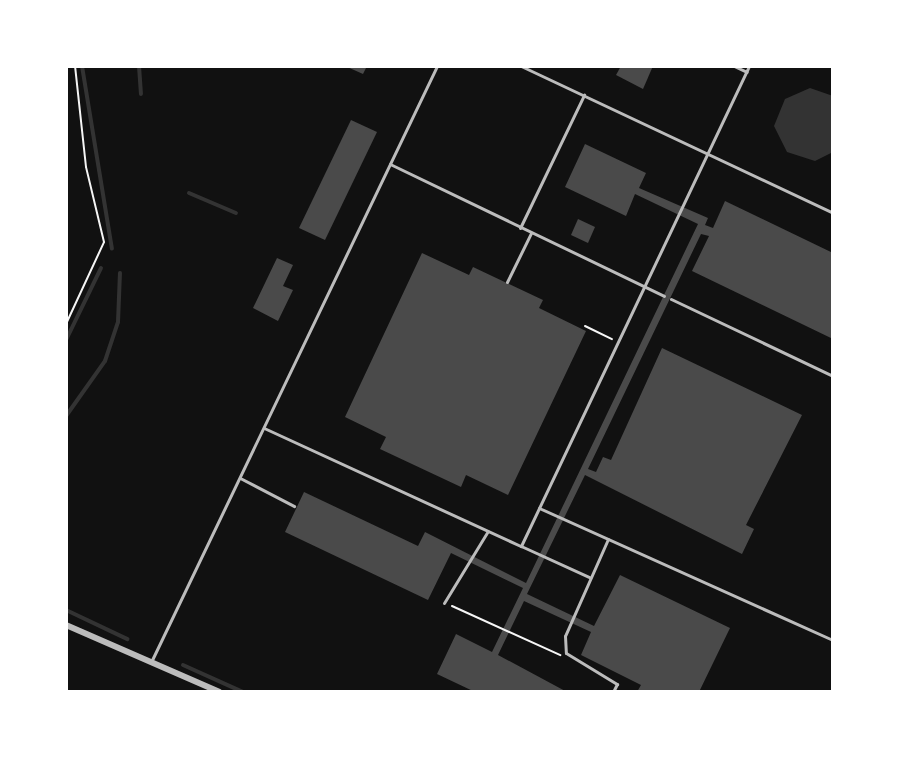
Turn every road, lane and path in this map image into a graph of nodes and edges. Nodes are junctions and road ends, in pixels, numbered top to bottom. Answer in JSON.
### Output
{"nodes":[{"id":1,"x":75,"y":66,"type":"edge"},
{"id":2,"x":437,"y":66,"type":"edge"},
{"id":3,"x":521,"y":66,"type":"edge"},
{"id":4,"x":734,"y":66,"type":"edge"},
{"id":5,"x":749,"y":66,"type":"edge"},
{"id":6,"x":747,"y":72,"type":"junction"},
{"id":7,"x":584,"y":95,"type":"junction"},
{"id":8,"x":708,"y":154,"type":"junction"},
{"id":9,"x":390,"y":164,"type":"junction"},
{"id":10,"x":833,"y":213,"type":"edge"},
{"id":11,"x":520,"y":228,"type":"junction"},
{"id":12,"x":531,"y":233,"type":"junction"},
{"id":13,"x":507,"y":282,"type":"dead end"},
{"id":14,"x":645,"y":286,"type":"junction"},
{"id":15,"x":664,"y":296,"type":"dead end"},
{"id":16,"x":671,"y":299,"type":"dead end"},
{"id":17,"x":66,"y":324,"type":"edge"},
{"id":18,"x":585,"y":326,"type":"dead end"},
{"id":19,"x":618,"y":342,"type":"junction"},
{"id":20,"x":833,"y":376,"type":"edge"},
{"id":21,"x":264,"y":428,"type":"junction"},
{"id":22,"x":240,"y":478,"type":"junction"},
{"id":23,"x":294,"y":506,"type":"dead end"},
{"id":24,"x":539,"y":508,"type":"junction"},
{"id":25,"x":488,"y":531,"type":"junction"},
{"id":26,"x":608,"y":539,"type":"junction"},
{"id":27,"x":521,"y":546,"type":"junction"},
{"id":28,"x":589,"y":577,"type":"junction"},
{"id":29,"x":444,"y":603,"type":"joint"},
{"id":30,"x":66,"y":624,"type":"edge"},
{"id":31,"x":833,"y":640,"type":"edge"},
{"id":32,"x":566,"y":653,"type":"junction"},
{"id":33,"x":152,"y":662,"type":"junction"},
{"id":34,"x":219,"y":692,"type":"edge"},
{"id":35,"x":613,"y":692,"type":"edge"}],
"edges":[{"from":1,"to":17,"type":"path"},
{"from":2,"to":9,"type":"lane"},
{"from":3,"to":7,"type":"lane"},
{"from":4,"to":6,"type":"lane"},
{"from":5,"to":6,"type":"lane"},
{"from":6,"to":8,"type":"lane"},
{"from":7,"to":8,"type":"lane"},
{"from":7,"to":11,"type":"lane"},
{"from":8,"to":10,"type":"lane"},
{"from":8,"to":14,"type":"lane"},
{"from":9,"to":11,"type":"lane"},
{"from":9,"to":21,"type":"lane"},
{"from":11,"to":12,"type":"lane"},
{"from":12,"to":13,"type":"lane"},
{"from":12,"to":14,"type":"lane"},
{"from":14,"to":15,"type":"lane"},
{"from":14,"to":19,"type":"lane"},
{"from":16,"to":20,"type":"lane"},
{"from":18,"to":19,"type":"path"},
{"from":19,"to":24,"type":"lane"},
{"from":21,"to":22,"type":"lane"},
{"from":21,"to":25,"type":"lane"},
{"from":22,"to":23,"type":"lane"},
{"from":22,"to":33,"type":"lane"},
{"from":24,"to":26,"type":"lane"},
{"from":24,"to":27,"type":"lane"},
{"from":25,"to":27,"type":"lane"},
{"from":25,"to":29,"type":"lane"},
{"from":26,"to":28,"type":"lane"},
{"from":26,"to":31,"type":"lane"},
{"from":27,"to":28,"type":"lane"},
{"from":28,"to":32,"type":"lane"},
{"from":29,"to":32,"type":"path"},
{"from":30,"to":33,"type":"street"},
{"from":32,"to":35,"type":"lane"},
{"from":33,"to":34,"type":"street"}]}
